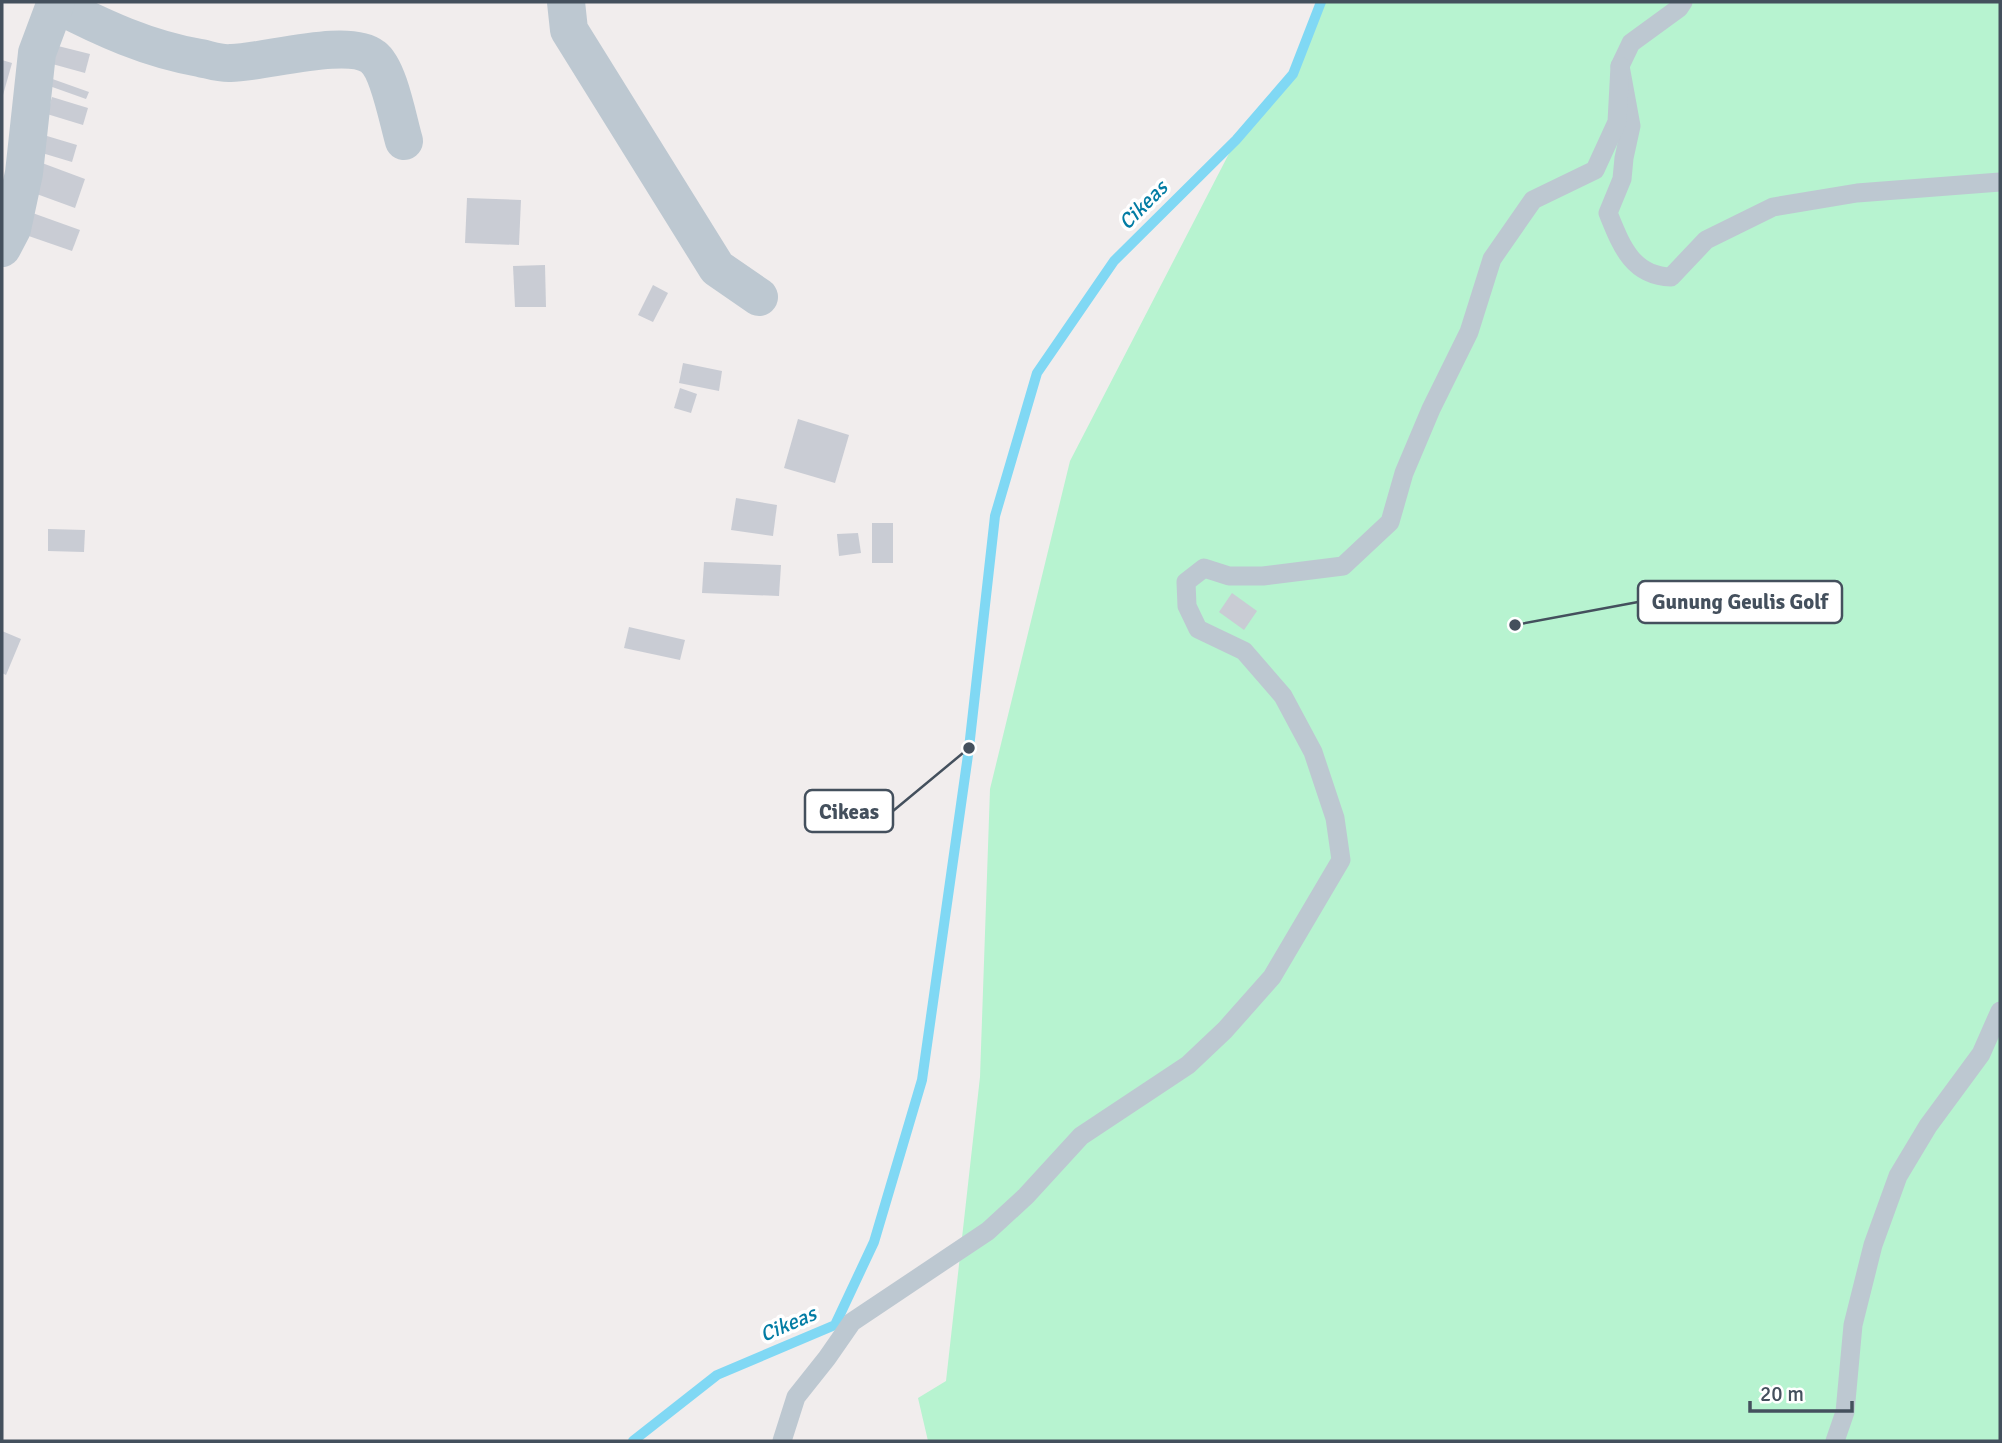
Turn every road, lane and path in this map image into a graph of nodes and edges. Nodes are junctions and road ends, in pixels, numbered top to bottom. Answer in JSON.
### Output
{"nodes":[{"id":1,"x":566,"y":2,"type":"edge"},
{"id":2,"x":1683,"y":2,"type":"edge"},
{"id":3,"x":56,"y":3,"type":"edge"},
{"id":4,"x":1620,"y":66,"type":"junction"},
{"id":5,"x":404,"y":141,"type":"dead end"},
{"id":6,"x":2000,"y":182,"type":"edge"},
{"id":7,"x":2,"y":248,"type":"edge"},
{"id":8,"x":759,"y":297,"type":"dead end"},
{"id":9,"x":2000,"y":1011,"type":"edge"},
{"id":10,"x":782,"y":1441,"type":"edge"},
{"id":11,"x":1835,"y":1441,"type":"edge"}],
"edges":[{"from":1,"to":8,"type":"street"},
{"from":2,"to":4,"type":"lane"},
{"from":3,"to":5,"type":"street"},
{"from":3,"to":7,"type":"street"},
{"from":4,"to":6,"type":"lane"},
{"from":4,"to":10,"type":"lane"},
{"from":9,"to":11,"type":"lane"}]}
